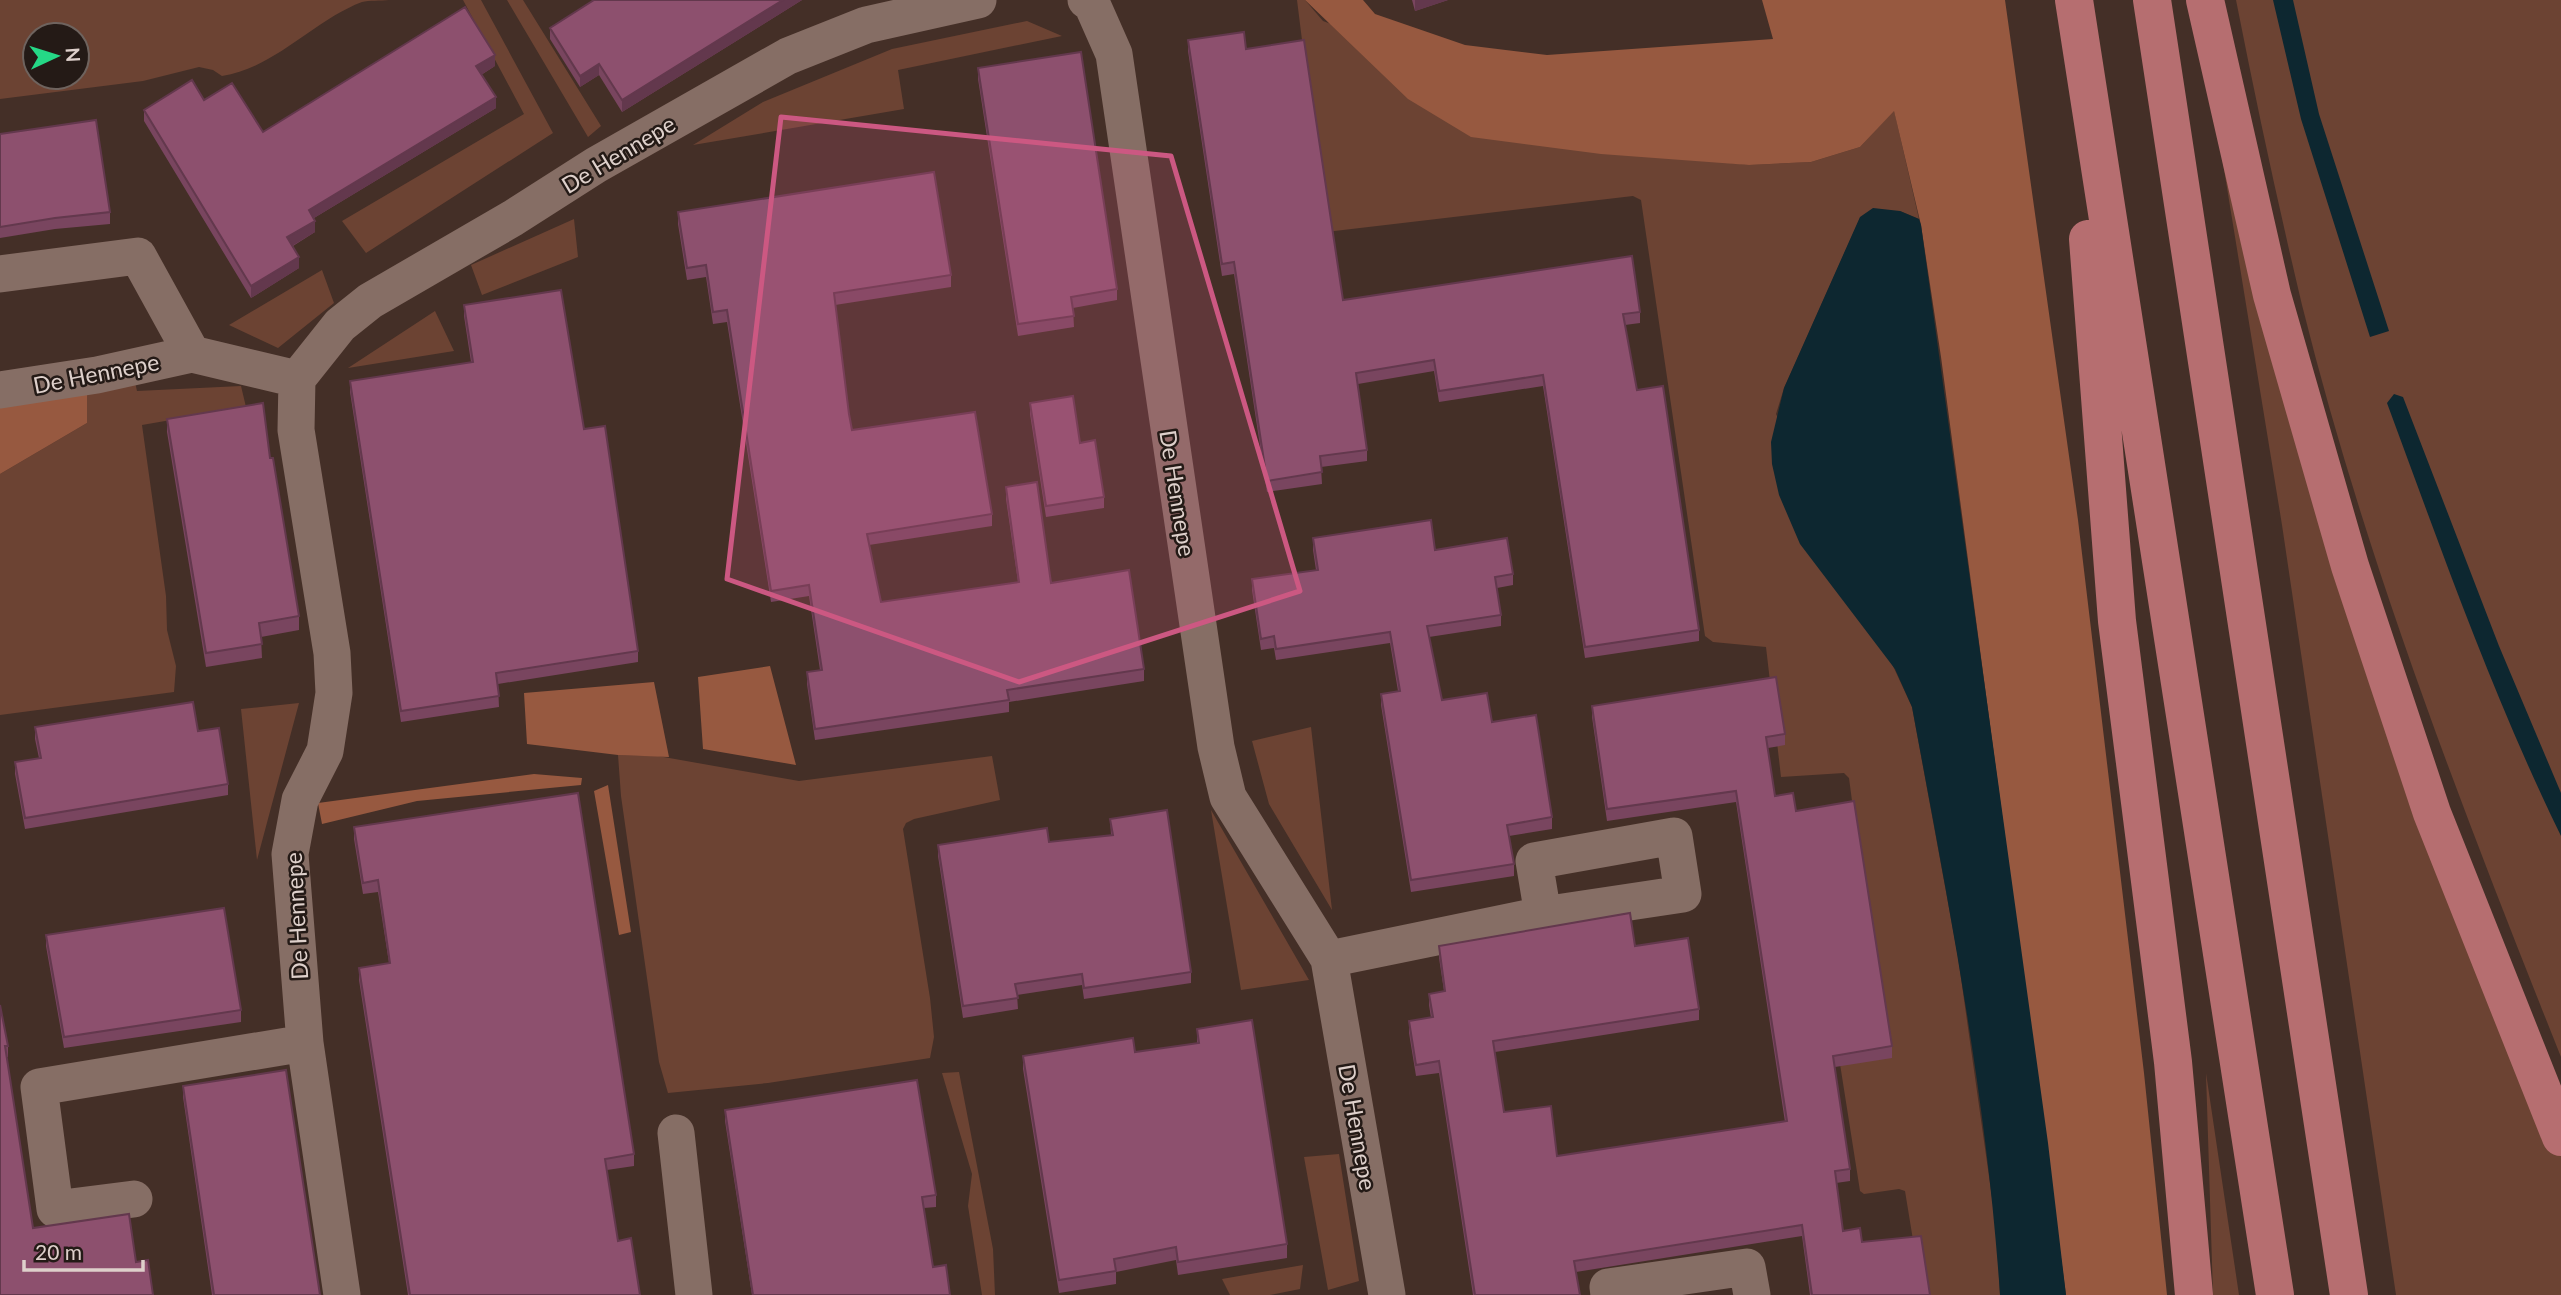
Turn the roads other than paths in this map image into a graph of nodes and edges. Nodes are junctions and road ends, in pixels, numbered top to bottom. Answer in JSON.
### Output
{"nodes":[{"id":1,"x":978,"y":0,"type":"edge"},
{"id":2,"x":2072,"y":0,"type":"edge"},
{"id":3,"x":2152,"y":0,"type":"edge"},
{"id":4,"x":2206,"y":0,"type":"edge"},
{"id":5,"x":1090,"y":1,"type":"edge"},
{"id":6,"x":0,"y":274,"type":"edge"},
{"id":7,"x":192,"y":354,"type":"junction"},
{"id":8,"x":297,"y":379,"type":"junction"},
{"id":9,"x":0,"y":390,"type":"edge"},
{"id":10,"x":1543,"y":915,"type":"dead end"},
{"id":11,"x":1329,"y":959,"type":"junction"},
{"id":12,"x":305,"y":1043,"type":"junction"},
{"id":13,"x":676,"y":1133,"type":"dead end"},
{"id":14,"x":2561,"y":1137,"type":"edge"},
{"id":15,"x":134,"y":1199,"type":"dead end"},
{"id":16,"x":342,"y":1295,"type":"edge"},
{"id":17,"x":694,"y":1295,"type":"edge"},
{"id":18,"x":1387,"y":1295,"type":"edge"},
{"id":19,"x":1609,"y":1295,"type":"edge"},
{"id":20,"x":1752,"y":1295,"type":"edge"},
{"id":21,"x":2194,"y":1295,"type":"edge"},
{"id":22,"x":2275,"y":1295,"type":"edge"},
{"id":23,"x":2349,"y":1295,"type":"edge"}],
"edges":[{"from":1,"to":8,"type":"street","name":"De Hennepe"},
{"from":2,"to":21,"type":"highway"},
{"from":2,"to":22,"type":"highway"},
{"from":3,"to":23,"type":"highway"},
{"from":4,"to":14,"type":"highway"},
{"from":5,"to":11,"type":"street","name":"De Hennepe"},
{"from":6,"to":7,"type":"street","name":"De Hennepe"},
{"from":7,"to":8,"type":"street","name":"De Hennepe"},
{"from":7,"to":9,"type":"street","name":"De Hennepe"},
{"from":8,"to":12,"type":"street","name":"De Hennepe"},
{"from":10,"to":11,"type":"street"},
{"from":11,"to":18,"type":"street","name":"De Hennepe"},
{"from":12,"to":15,"type":"street"},
{"from":12,"to":16,"type":"street","name":"De Hennepe"},
{"from":13,"to":17,"type":"street"},
{"from":19,"to":20,"type":"street"}]}
